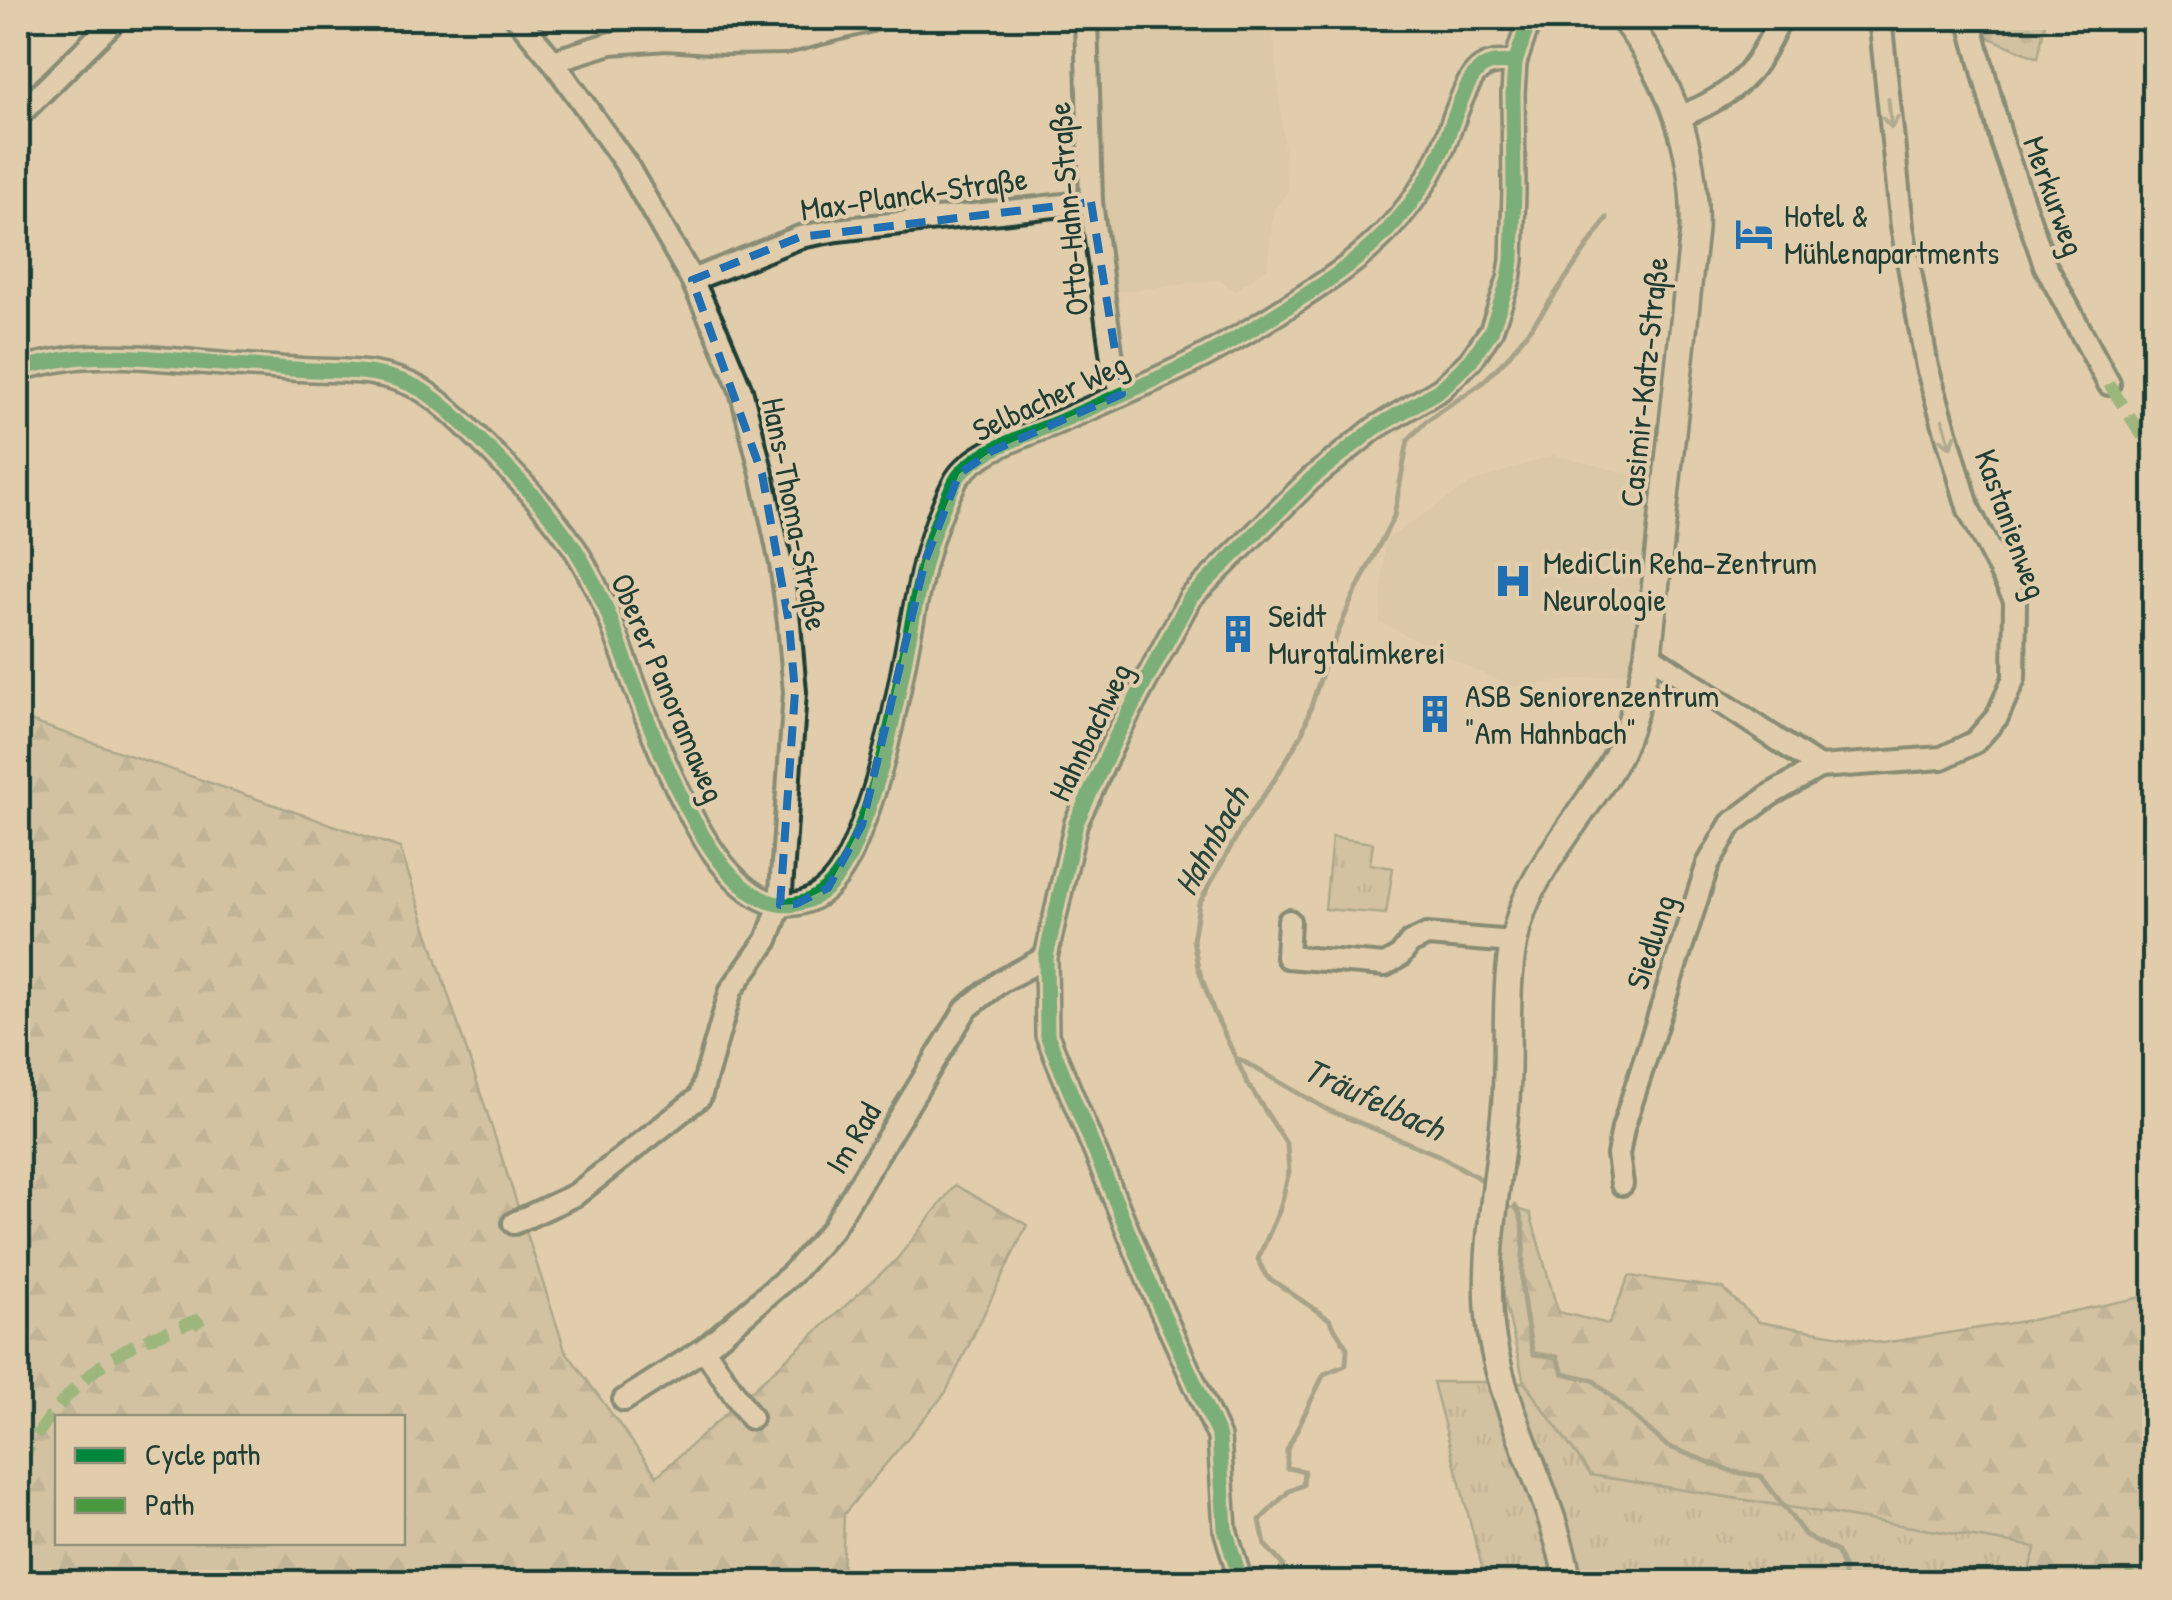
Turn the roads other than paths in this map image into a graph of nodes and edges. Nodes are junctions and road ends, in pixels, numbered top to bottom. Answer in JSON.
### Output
{"nodes":[{"id":1,"x":117,"y":18,"type":"edge"},
{"id":2,"x":517,"y":18,"type":"edge"},
{"id":3,"x":879,"y":18,"type":"edge"},
{"id":4,"x":1086,"y":18,"type":"edge"},
{"id":5,"x":1530,"y":18,"type":"edge"},
{"id":6,"x":1623,"y":18,"type":"edge"},
{"id":7,"x":1780,"y":18,"type":"edge"},
{"id":8,"x":1880,"y":18,"type":"edge"},
{"id":9,"x":1969,"y":18,"type":"edge"},
{"id":10,"x":553,"y":62,"type":"junction"},
{"id":11,"x":1515,"y":63,"type":"junction"},
{"id":12,"x":18,"y":116,"type":"edge"},
{"id":13,"x":1679,"y":117,"type":"junction"},
{"id":14,"x":1092,"y":202,"type":"junction"},
{"id":15,"x":692,"y":280,"type":"junction"},
{"id":16,"x":18,"y":369,"type":"edge"},
{"id":17,"x":2109,"y":384,"type":"dead end"},
{"id":18,"x":1122,"y":394,"type":"junction"},
{"id":19,"x":1648,"y":654,"type":"junction"},
{"id":20,"x":1819,"y":767,"type":"junction"},
{"id":21,"x":780,"y":905,"type":"junction"},
{"id":22,"x":1288,"y":920,"type":"dead end"},
{"id":23,"x":1513,"y":942,"type":"junction"},
{"id":24,"x":1046,"y":956,"type":"junction"},
{"id":25,"x":1622,"y":1184,"type":"dead end"},
{"id":26,"x":514,"y":1223,"type":"dead end"},
{"id":27,"x":704,"y":1349,"type":"junction"},
{"id":28,"x":624,"y":1400,"type":"dead end"},
{"id":29,"x":751,"y":1418,"type":"dead end"},
{"id":30,"x":1241,"y":1582,"type":"edge"},
{"id":31,"x":1568,"y":1582,"type":"edge"}],
"edges":[{"from":1,"to":12,"type":"street"},
{"from":2,"to":10,"type":"street","name":"Hans-Thoma-Straße"},
{"from":3,"to":10,"type":"street"},
{"from":4,"to":14,"type":"street","name":"Otto-Hahn-Straße"},
{"from":5,"to":11,"type":"street","name":"Hahnbachweg"},
{"from":6,"to":13,"type":"street","name":"Casimir-Katz-Straße"},
{"from":7,"to":13,"type":"street"},
{"from":8,"to":20,"type":"street","name":"Kastanienweg","one_way":true},
{"from":9,"to":17,"type":"street","name":"Merkurweg"},
{"from":10,"to":15,"type":"street","name":"Hans-Thoma-Straße"},
{"from":11,"to":18,"type":"street","name":"Selbacher Weg"},
{"from":11,"to":24,"type":"street","name":"Hahnbachweg"},
{"from":13,"to":19,"type":"street","name":"Casimir-Katz-Straße"},
{"from":14,"to":15,"type":"street","name":"Max-Planck-Straße"},
{"from":14,"to":18,"type":"street","name":"Otto-Hahn-Straße"},
{"from":15,"to":21,"type":"street","name":"Hans-Thoma-Straße"},
{"from":16,"to":21,"type":"street","name":"Oberer Panoramaweg"},
{"from":18,"to":21,"type":"street","name":"Selbacher Weg"},
{"from":19,"to":20,"type":"street"},
{"from":19,"to":23,"type":"street","name":"Casimir-Katz-Straße"},
{"from":20,"to":25,"type":"street","name":"Siedlung"},
{"from":21,"to":26,"type":"street"},
{"from":22,"to":23,"type":"street"},
{"from":23,"to":31,"type":"street","name":"Casimir-Katz-Straße"},
{"from":24,"to":27,"type":"street","name":"Im Rad"},
{"from":24,"to":30,"type":"street","name":"Hahnbachweg"},
{"from":27,"to":28,"type":"street","name":"Im Rad"},
{"from":27,"to":29,"type":"street"}]}
